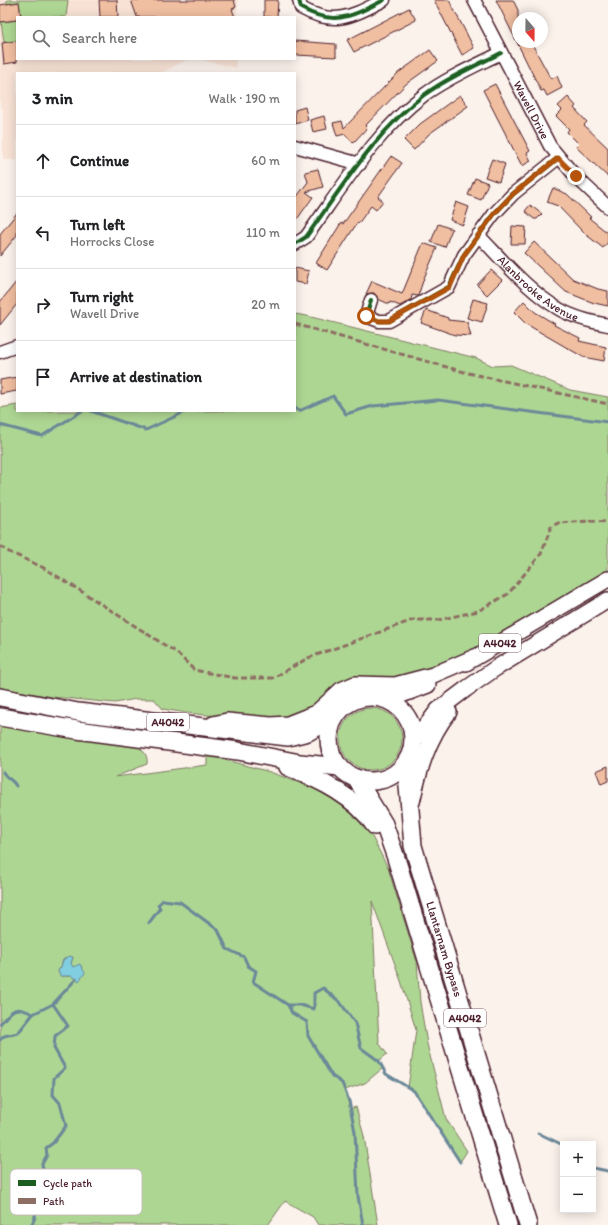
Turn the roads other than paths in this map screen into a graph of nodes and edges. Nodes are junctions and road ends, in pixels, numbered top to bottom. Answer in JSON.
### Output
{"nodes":[{"id":1,"x":299,"y":0,"type":"edge"},
{"id":2,"x":384,"y":0,"type":"edge"},
{"id":3,"x":474,"y":0,"type":"edge"},
{"id":4,"x":501,"y":54,"type":"junction"},
{"id":5,"x":296,"y":146,"type":"edge"},
{"id":6,"x":558,"y":158,"type":"junction"},
{"id":7,"x":360,"y":164,"type":"junction"},
{"id":8,"x":608,"y":207,"type":"edge"},
{"id":9,"x":478,"y":235,"type":"junction"},
{"id":10,"x":296,"y":243,"type":"edge"},
{"id":11,"x":371,"y":300,"type":"dead end"},
{"id":12,"x":608,"y":325,"type":"edge"},
{"id":13,"x":16,"y":346,"type":"edge"},
{"id":14,"x":0,"y":352,"type":"edge"},
{"id":15,"x":608,"y":578,"type":"edge"},
{"id":16,"x":608,"y":600,"type":"edge"},
{"id":17,"x":475,"y":657,"type":"junction"},
{"id":18,"x":466,"y":689,"type":"junction"},
{"id":19,"x":0,"y":697,"type":"edge"},
{"id":20,"x":388,"y":700,"type":"junction"},
{"id":21,"x":0,"y":717,"type":"edge"},
{"id":22,"x":334,"y":718,"type":"junction"},
{"id":23,"x":198,"y":726,"type":"junction"},
{"id":24,"x":413,"y":743,"type":"junction"},
{"id":25,"x":260,"y":756,"type":"junction"},
{"id":26,"x":406,"y":762,"type":"junction"},
{"id":27,"x":340,"y":767,"type":"junction"},
{"id":28,"x":356,"y":778,"type":"junction"},
{"id":29,"x":410,"y":810,"type":"junction"},
{"id":30,"x":396,"y":858,"type":"junction"},
{"id":31,"x":508,"y":1225,"type":"edge"},
{"id":32,"x":528,"y":1225,"type":"edge"}],
"edges":[{"from":1,"to":2,"type":"street"},
{"from":3,"to":4,"type":"street","name":"Wavell Drive"},
{"from":4,"to":6,"type":"street","name":"Wavell Drive"},
{"from":4,"to":7,"type":"street"},
{"from":5,"to":7,"type":"street"},
{"from":6,"to":8,"type":"street","name":"Wavell Drive"},
{"from":6,"to":9,"type":"street"},
{"from":7,"to":10,"type":"street"},
{"from":9,"to":11,"type":"street"},
{"from":9,"to":12,"type":"street","name":"Alanbrooke Avenue"},
{"from":13,"to":14,"type":"street"},
{"from":15,"to":17,"type":"main road","number":"A4042"},
{"from":16,"to":18,"type":"main road","number":"A4042"},
{"from":17,"to":20,"type":"main road","number":"A4042"},
{"from":17,"to":23,"type":"main road"},
{"from":18,"to":24,"type":"main road","number":"A4042"},
{"from":18,"to":29,"type":"main road"},
{"from":19,"to":23,"type":"highway","number":"A4042"},
{"from":20,"to":22,"type":"highway"},
{"from":20,"to":24,"type":"highway"},
{"from":21,"to":25,"type":"highway","number":"A4042"},
{"from":22,"to":23,"type":"highway","number":"A4042"},
{"from":22,"to":27,"type":"highway"},
{"from":24,"to":26,"type":"highway"},
{"from":25,"to":27,"type":"highway","number":"A4042"},
{"from":25,"to":30,"type":"highway","number":"A4042"},
{"from":26,"to":28,"type":"highway"},
{"from":26,"to":29,"type":"highway","name":"Llantarnam Bypass","number":"A4042"},
{"from":27,"to":28,"type":"highway"},
{"from":28,"to":30,"type":"highway","name":"Llantarnam Bypass","number":"A4042"},
{"from":29,"to":32,"type":"highway","name":"Llantarnam Bypass","number":"A4042"},
{"from":30,"to":31,"type":"highway","name":"Llantarnam Bypass","number":"A4042"}]}
